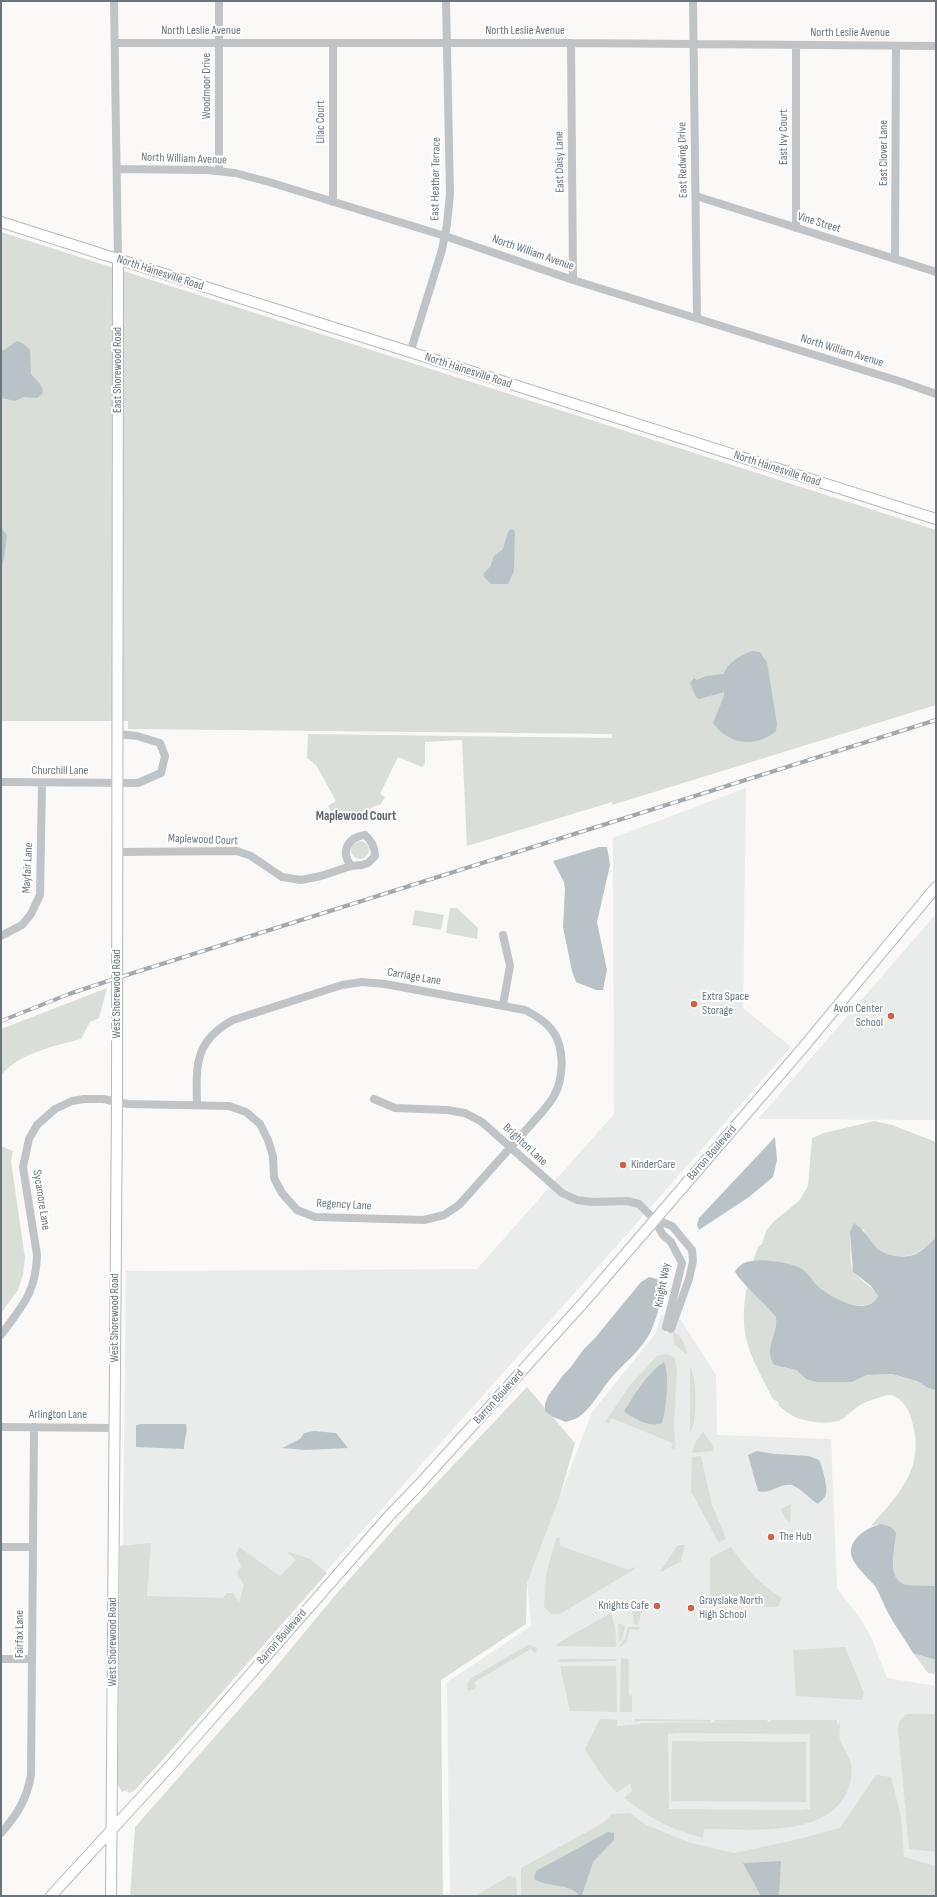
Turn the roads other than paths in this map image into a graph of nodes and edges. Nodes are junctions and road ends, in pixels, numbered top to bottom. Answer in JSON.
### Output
{"nodes":[{"id":1,"x":114,"y":1,"type":"edge"},
{"id":2,"x":218,"y":1,"type":"edge"},
{"id":3,"x":446,"y":1,"type":"edge"},
{"id":4,"x":693,"y":1,"type":"edge"},
{"id":5,"x":115,"y":43,"type":"junction"},
{"id":6,"x":219,"y":43,"type":"junction"},
{"id":7,"x":334,"y":43,"type":"junction"},
{"id":8,"x":447,"y":43,"type":"junction"},
{"id":9,"x":571,"y":44,"type":"junction"},
{"id":10,"x":694,"y":44,"type":"junction"},
{"id":11,"x":796,"y":45,"type":"junction"},
{"id":12,"x":896,"y":46,"type":"junction"},
{"id":13,"x":936,"y":46,"type":"edge"},
{"id":14,"x":117,"y":169,"type":"junction"},
{"id":15,"x":219,"y":171,"type":"junction"},
{"id":16,"x":696,"y":196,"type":"junction"},
{"id":17,"x":334,"y":202,"type":"junction"},
{"id":18,"x":1,"y":222,"type":"edge"},
{"id":19,"x":796,"y":228,"type":"junction"},
{"id":20,"x":445,"y":236,"type":"junction"},
{"id":21,"x":895,"y":259,"type":"junction"},
{"id":22,"x":118,"y":260,"type":"junction"},
{"id":23,"x":936,"y":272,"type":"edge"},
{"id":24,"x":573,"y":280,"type":"junction"},
{"id":25,"x":697,"y":318,"type":"junction"},
{"id":26,"x":410,"y":353,"type":"junction"},
{"id":27,"x":936,"y":394,"type":"edge"},
{"id":28,"x":936,"y":519,"type":"edge"},
{"id":29,"x":118,"y":737,"type":"junction"},
{"id":30,"x":1,"y":782,"type":"edge"},
{"id":31,"x":42,"y":783,"type":"junction"},
{"id":32,"x":118,"y":783,"type":"junction"},
{"id":33,"x":118,"y":852,"type":"junction"},
{"id":34,"x":351,"y":866,"type":"dead end"},
{"id":35,"x":936,"y":887,"type":"edge"},
{"id":36,"x":504,"y":935,"type":"dead end"},
{"id":37,"x":1,"y":936,"type":"edge"},
{"id":38,"x":504,"y":1005,"type":"junction"},
{"id":39,"x":374,"y":1099,"type":"dead end"},
{"id":40,"x":117,"y":1101,"type":"junction"},
{"id":41,"x":197,"y":1105,"type":"junction"},
{"id":42,"x":510,"y":1148,"type":"junction"},
{"id":43,"x":654,"y":1219,"type":"junction"},
{"id":44,"x":1,"y":1335,"type":"edge"},
{"id":45,"x":1,"y":1427,"type":"edge"},
{"id":46,"x":34,"y":1427,"type":"junction"},
{"id":47,"x":114,"y":1428,"type":"junction"},
{"id":48,"x":1,"y":1547,"type":"edge"},
{"id":49,"x":33,"y":1547,"type":"junction"},
{"id":50,"x":1,"y":1658,"type":"edge"},
{"id":51,"x":32,"y":1658,"type":"junction"},
{"id":52,"x":111,"y":1828,"type":"junction"},
{"id":53,"x":1,"y":1833,"type":"edge"},
{"id":54,"x":51,"y":1896,"type":"edge"},
{"id":55,"x":111,"y":1896,"type":"edge"}],
"edges":[{"from":1,"to":5,"type":"street","name":"East Shorewood Road"},
{"from":2,"to":6,"type":"street","name":"Woodmoor Drive"},
{"from":3,"to":8,"type":"street","name":"East Heather Terrace"},
{"from":4,"to":10,"type":"street","name":"East Redwing Drive"},
{"from":5,"to":6,"type":"street","name":"North Leslie Avenue"},
{"from":5,"to":14,"type":"street","name":"East Shorewood Road"},
{"from":6,"to":7,"type":"street","name":"North Leslie Avenue"},
{"from":6,"to":15,"type":"street","name":"Woodmoor Drive"},
{"from":7,"to":8,"type":"street","name":"North Leslie Avenue"},
{"from":7,"to":17,"type":"street","name":"Lilac Court"},
{"from":8,"to":9,"type":"street","name":"North Leslie Avenue"},
{"from":8,"to":20,"type":"street","name":"East Heather Terrace"},
{"from":9,"to":10,"type":"street","name":"North Leslie Avenue"},
{"from":9,"to":24,"type":"street","name":"East Daisy Lane"},
{"from":10,"to":11,"type":"street","name":"North Leslie Avenue"},
{"from":10,"to":16,"type":"street","name":"East Redwing Drive"},
{"from":11,"to":12,"type":"street","name":"North Leslie Avenue"},
{"from":11,"to":19,"type":"street","name":"East Ivy Court"},
{"from":12,"to":13,"type":"street","name":"North Leslie Avenue"},
{"from":12,"to":21,"type":"street","name":"East Clover Lane"},
{"from":14,"to":15,"type":"street","name":"North William Avenue"},
{"from":14,"to":22,"type":"street","name":"East Shorewood Road"},
{"from":15,"to":17,"type":"street","name":"North William Avenue"},
{"from":16,"to":19,"type":"street","name":"Vine Street"},
{"from":16,"to":25,"type":"street","name":"East Redwing Drive"},
{"from":17,"to":20,"type":"street","name":"North William Avenue"},
{"from":18,"to":22,"type":"main road","name":"North Hainesville Road"},
{"from":19,"to":21,"type":"street","name":"Vine Street"},
{"from":20,"to":24,"type":"street","name":"North William Avenue"},
{"from":20,"to":26,"type":"street","name":"East Heather Terrace"},
{"from":21,"to":23,"type":"street","name":"Vine Street"},
{"from":22,"to":26,"type":"main road","name":"North Hainesville Road"},
{"from":22,"to":29,"type":"main road","name":"East Shorewood Road"},
{"from":24,"to":25,"type":"street","name":"North William Avenue"},
{"from":25,"to":27,"type":"street","name":"North William Avenue"},
{"from":26,"to":28,"type":"main road","name":"North Hainesville Road"},
{"from":29,"to":32,"type":"main road","name":"West Shorewood Road"},
{"from":29,"to":32,"type":"street","name":"Churchill Lane"},
{"from":30,"to":31,"type":"street","name":"Churchill Lane"},
{"from":31,"to":32,"type":"street","name":"Churchill Lane"},
{"from":31,"to":37,"type":"street","name":"Mayfair Lane"},
{"from":32,"to":33,"type":"main road","name":"West Shorewood Road"},
{"from":33,"to":34,"type":"street","name":"Maplewood Court"},
{"from":33,"to":40,"type":"main road","name":"West Shorewood Road"},
{"from":35,"to":43,"type":"main road","name":"Barron Boulevard"},
{"from":36,"to":38,"type":"street"},
{"from":38,"to":41,"type":"street","name":"Carriage Lane"},
{"from":38,"to":42,"type":"street","name":"Carriage Lane"},
{"from":39,"to":42,"type":"street","name":"Brighton Lane"},
{"from":40,"to":41,"type":"street","name":"Regency Lane"},
{"from":40,"to":44,"type":"street","name":"Sycamore Lane"},
{"from":40,"to":47,"type":"main road","name":"West Shorewood Road"},
{"from":41,"to":42,"type":"street","name":"Regency Lane"},
{"from":42,"to":43,"type":"street","name":"Brighton Lane"},
{"from":43,"to":43,"type":"street","name":"Knight Way"},
{"from":43,"to":52,"type":"main road","name":"Barron Boulevard"},
{"from":45,"to":46,"type":"street","name":"Arlington Lane"},
{"from":46,"to":47,"type":"street","name":"Arlington Lane"},
{"from":46,"to":49,"type":"street","name":"Fairfax Lane"},
{"from":47,"to":52,"type":"main road","name":"West Shorewood Road"},
{"from":48,"to":49,"type":"street"},
{"from":49,"to":51,"type":"street","name":"Fairfax Lane"},
{"from":50,"to":51,"type":"street"},
{"from":51,"to":53,"type":"street","name":"Fairfax Lane"},
{"from":52,"to":54,"type":"main road","name":"Barron Boulevard"},
{"from":52,"to":55,"type":"main road","name":"West Shorewood Road"}]}
